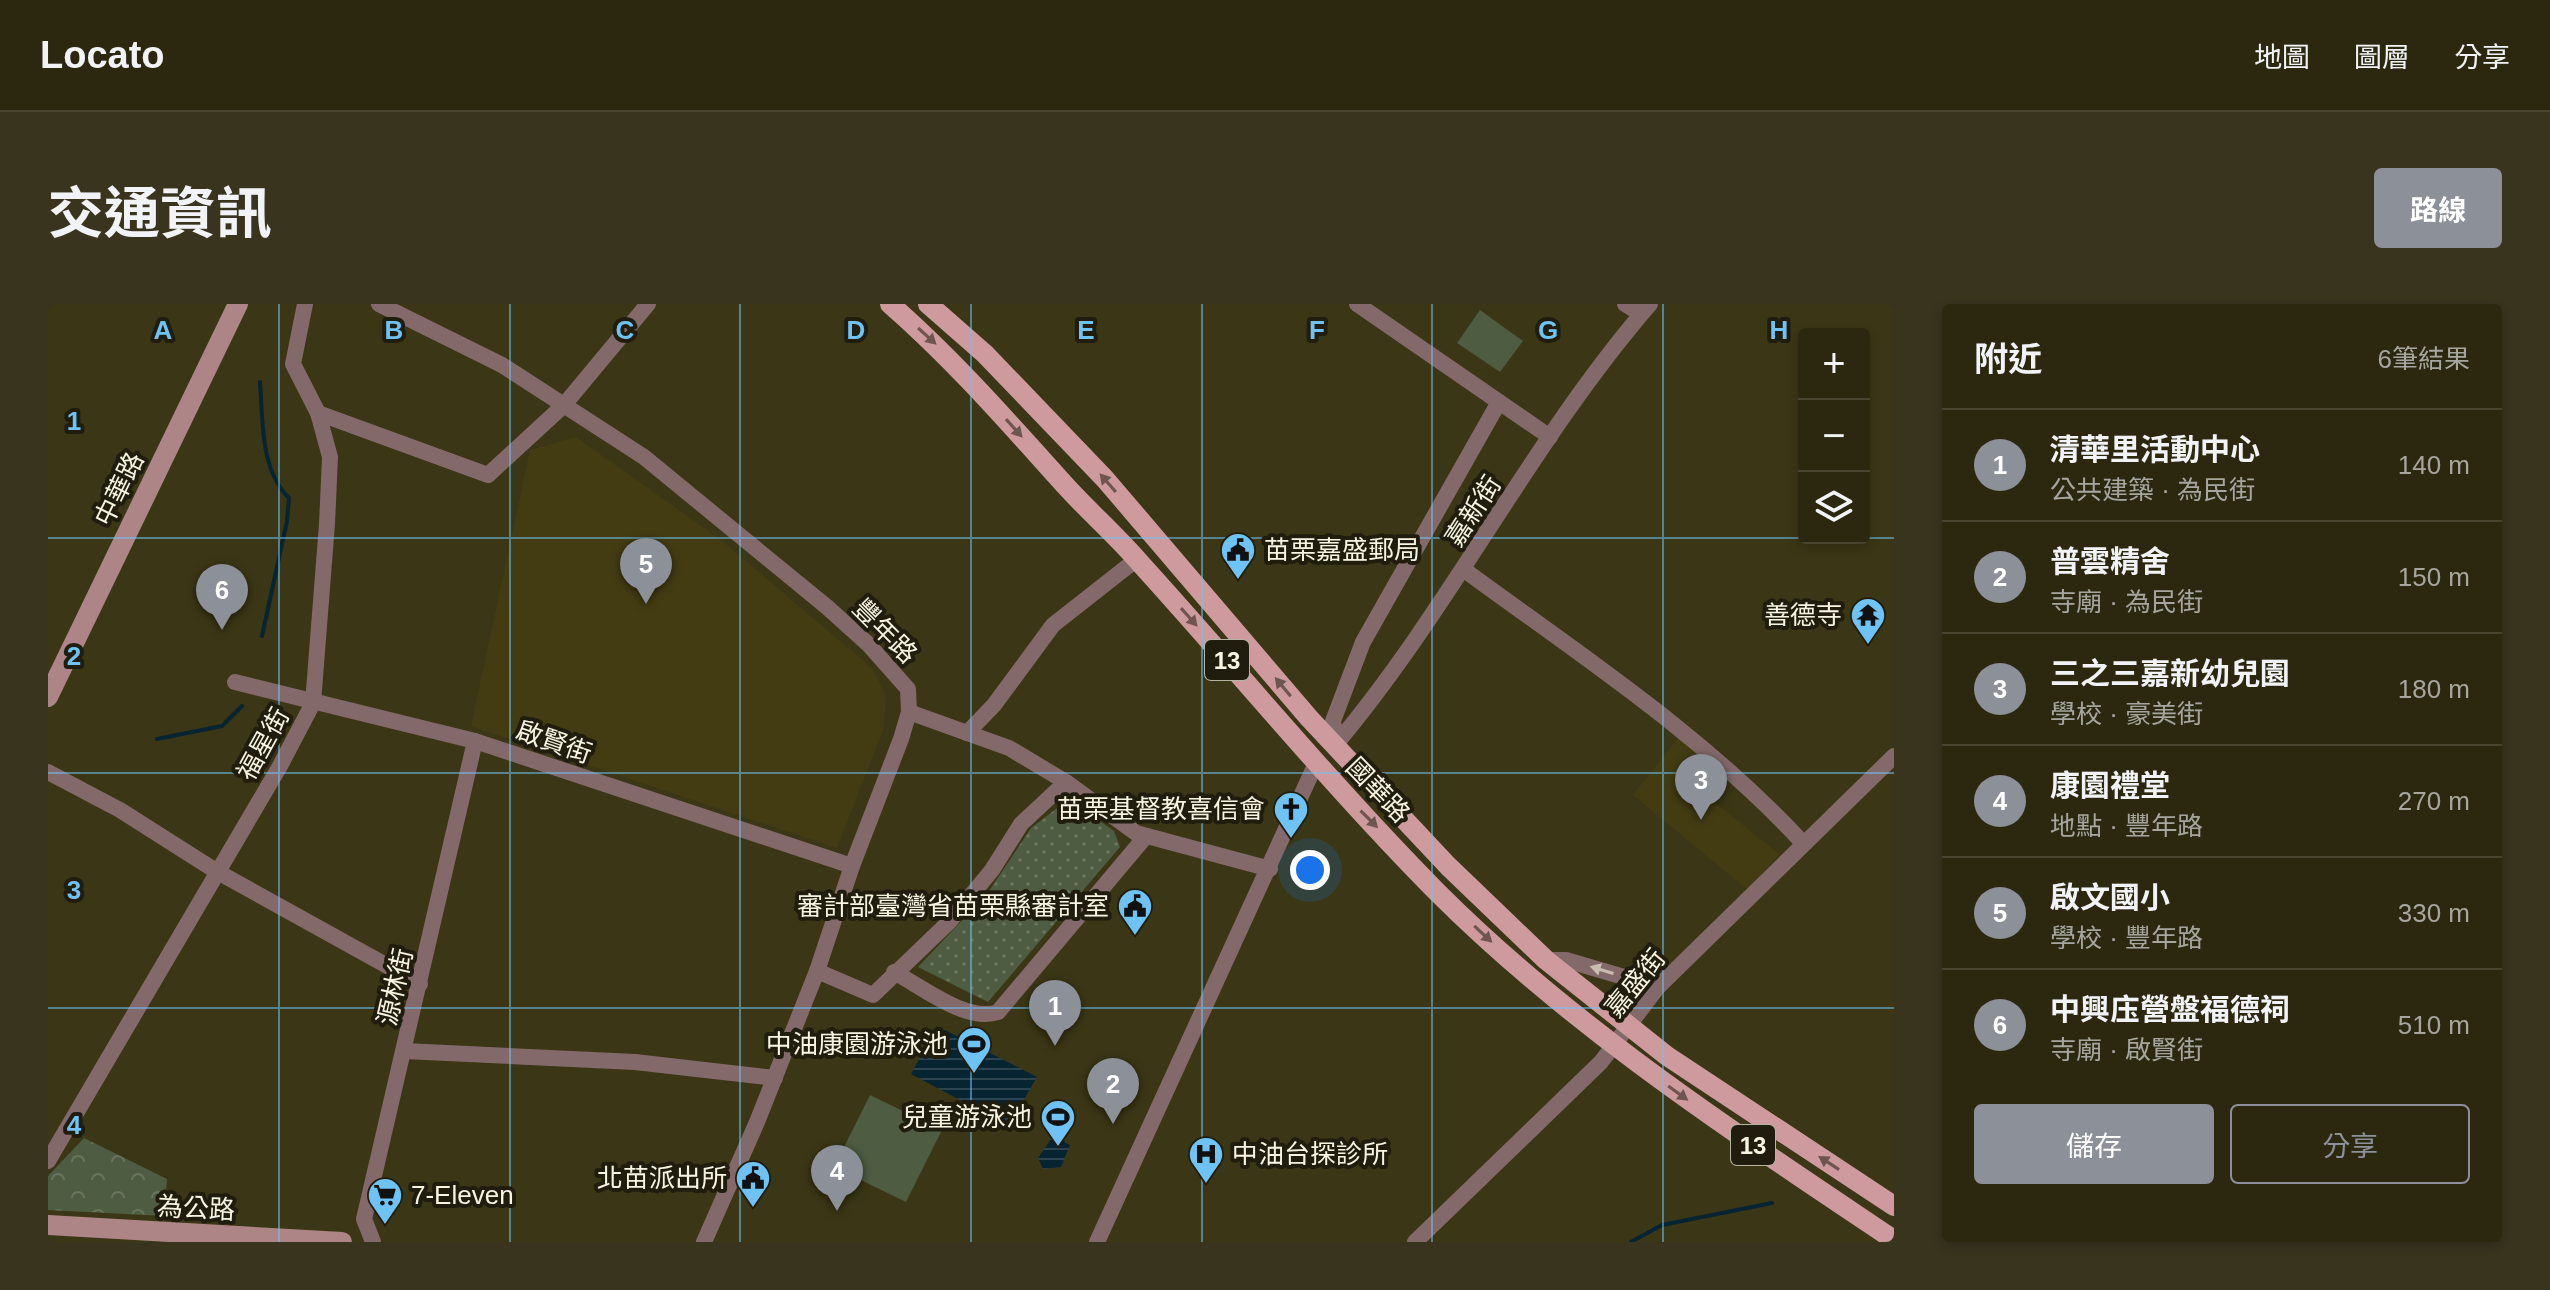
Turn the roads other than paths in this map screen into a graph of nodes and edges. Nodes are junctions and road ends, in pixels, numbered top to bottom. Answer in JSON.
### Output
{"nodes":[{"id":1,"x":238,"y":304,"type":"edge"},
{"id":2,"x":305,"y":304,"type":"edge"},
{"id":3,"x":379,"y":304,"type":"edge"},
{"id":4,"x":648,"y":304,"type":"edge"},
{"id":5,"x":890,"y":304,"type":"edge"},
{"id":6,"x":928,"y":304,"type":"edge"},
{"id":7,"x":1357,"y":304,"type":"edge"},
{"id":8,"x":1625,"y":304,"type":"edge"},
{"id":9,"x":1645,"y":309,"type":"edge"},
{"id":10,"x":985,"y":354,"type":"junction"},
{"id":11,"x":962,"y":370,"type":"junction"},
{"id":12,"x":1499,"y":402,"type":"junction"},
{"id":13,"x":564,"y":405,"type":"junction"},
{"id":14,"x":318,"y":413,"type":"junction"},
{"id":15,"x":1550,"y":437,"type":"junction"},
{"id":16,"x":1157,"y":544,"type":"junction"},
{"id":17,"x":1137,"y":559,"type":"junction"},
{"id":18,"x":1463,"y":569,"type":"junction"},
{"id":19,"x":235,"y":682,"type":"dead end"},
{"id":20,"x":48,"y":697,"type":"edge"},
{"id":21,"x":313,"y":703,"type":"junction"},
{"id":22,"x":909,"y":712,"type":"junction"},
{"id":23,"x":967,"y":733,"type":"junction"},
{"id":24,"x":475,"y":741,"type":"junction"},
{"id":25,"x":1336,"y":744,"type":"junction"},
{"id":26,"x":1894,"y":756,"type":"edge"},
{"id":27,"x":1317,"y":761,"type":"junction"},
{"id":28,"x":48,"y":772,"type":"edge"},
{"id":29,"x":1066,"y":782,"type":"junction"},
{"id":30,"x":1146,"y":836,"type":"junction"},
{"id":31,"x":1802,"y":842,"type":"junction"},
{"id":32,"x":852,"y":866,"type":"junction"},
{"id":33,"x":1448,"y":866,"type":"junction"},
{"id":34,"x":1270,"y":869,"type":"junction"},
{"id":35,"x":216,"y":871,"type":"junction"},
{"id":36,"x":1427,"y":880,"type":"junction"},
{"id":37,"x":1546,"y":960,"type":"junction"},
{"id":38,"x":817,"y":971,"type":"junction"},
{"id":39,"x":894,"y":972,"type":"junction"},
{"id":40,"x":420,"y":984,"type":"junction"},
{"id":41,"x":1658,"y":987,"type":"junction"},
{"id":42,"x":1630,"y":1027,"type":"junction"},
{"id":43,"x":1616,"y":1045,"type":"junction"},
{"id":44,"x":405,"y":1051,"type":"junction"},
{"id":45,"x":775,"y":1078,"type":"junction"},
{"id":46,"x":48,"y":1161,"type":"edge"},
{"id":47,"x":1894,"y":1206,"type":"edge"},
{"id":48,"x":55,"y":1234,"type":"edge"},
{"id":49,"x":1893,"y":1240,"type":"edge"},
{"id":50,"x":112,"y":1242,"type":"edge"},
{"id":51,"x":342,"y":1242,"type":"edge"},
{"id":52,"x":373,"y":1242,"type":"edge"},
{"id":53,"x":704,"y":1242,"type":"edge"},
{"id":54,"x":1097,"y":1242,"type":"edge"},
{"id":55,"x":1415,"y":1242,"type":"edge"}],
"edges":[{"from":1,"to":20,"type":"street","name":"中華路"},
{"from":2,"to":14,"type":"street","name":"福星街"},
{"from":3,"to":13,"type":"street","name":"豐年路"},
{"from":4,"to":13,"type":"street"},
{"from":5,"to":11,"type":"main road","name":"國華路","number":"13","one_way":true},
{"from":6,"to":10,"type":"main road","name":"國華路","number":"13"},
{"from":7,"to":12,"type":"street"},
{"from":8,"to":9,"type":"street"},
{"from":9,"to":15,"type":"street","name":"嘉新街"},
{"from":10,"to":11,"type":"main road"},
{"from":16,"to":10,"type":"main road","name":"國華路","number":"13","one_way":true},
{"from":11,"to":17,"type":"main road","name":"國華路","number":"13","one_way":true},
{"from":12,"to":15,"type":"street"},
{"from":12,"to":25,"type":"street"},
{"from":13,"to":14,"type":"street"},
{"from":13,"to":22,"type":"street","name":"豐年路"},
{"from":14,"to":21,"type":"street","name":"福星街"},
{"from":15,"to":18,"type":"street","name":"嘉新街"},
{"from":16,"to":17,"type":"main road"},
{"from":25,"to":16,"type":"main road","name":"國華路","number":"13","one_way":true},
{"from":17,"to":23,"type":"street"},
{"from":17,"to":27,"type":"main road","name":"國華路","number":"13","one_way":true},
{"from":18,"to":25,"type":"street","name":"嘉新街"},
{"from":18,"to":31,"type":"street"},
{"from":19,"to":21,"type":"street","name":"啟賢街"},
{"from":21,"to":24,"type":"street","name":"啟賢街"},
{"from":21,"to":35,"type":"street","name":"福星街"},
{"from":22,"to":23,"type":"street"},
{"from":22,"to":32,"type":"street"},
{"from":23,"to":29,"type":"street"},
{"from":24,"to":32,"type":"street","name":"啟賢街"},
{"from":24,"to":40,"type":"street","name":"源林街"},
{"from":25,"to":27,"type":"main road"},
{"from":25,"to":33,"type":"main road","name":"國華路","number":"13"},
{"from":26,"to":31,"type":"street","name":"嘉盛街"},
{"from":27,"to":34,"type":"street"},
{"from":27,"to":36,"type":"main road","name":"國華路","number":"13","one_way":true},
{"from":28,"to":35,"type":"street"},
{"from":29,"to":30,"type":"street"},
{"from":29,"to":39,"type":"street"},
{"from":30,"to":34,"type":"street"},
{"from":30,"to":39,"type":"street"},
{"from":31,"to":41,"type":"street","name":"嘉盛街"},
{"from":32,"to":38,"type":"street"},
{"from":33,"to":36,"type":"main road"},
{"from":33,"to":37,"type":"main road","name":"國華路","number":"13"},
{"from":34,"to":54,"type":"street"},
{"from":35,"to":40,"type":"street"},
{"from":35,"to":46,"type":"street","name":"福星街"},
{"from":36,"to":43,"type":"main road","name":"國華路","number":"13","one_way":true},
{"from":41,"to":37,"type":"street","one_way":true},
{"from":37,"to":42,"type":"main road","name":"國華路","number":"13"},
{"from":38,"to":39,"type":"street"},
{"from":38,"to":45,"type":"street"},
{"from":40,"to":44,"type":"street","name":"源林街"},
{"from":41,"to":42,"type":"street","name":"嘉盛街"},
{"from":42,"to":43,"type":"street","name":"嘉盛街"},
{"from":47,"to":42,"type":"main road","name":"國華路","number":"13","one_way":true},
{"from":43,"to":49,"type":"main road","name":"國華路","number":"13","one_way":true},
{"from":43,"to":55,"type":"street","name":"嘉盛街"},
{"from":44,"to":45,"type":"street"},
{"from":44,"to":52,"type":"street","name":"源林街"},
{"from":45,"to":53,"type":"street"},
{"from":48,"to":50,"type":"street","name":"為公路"},
{"from":48,"to":51,"type":"street","name":"為公路"}]}
